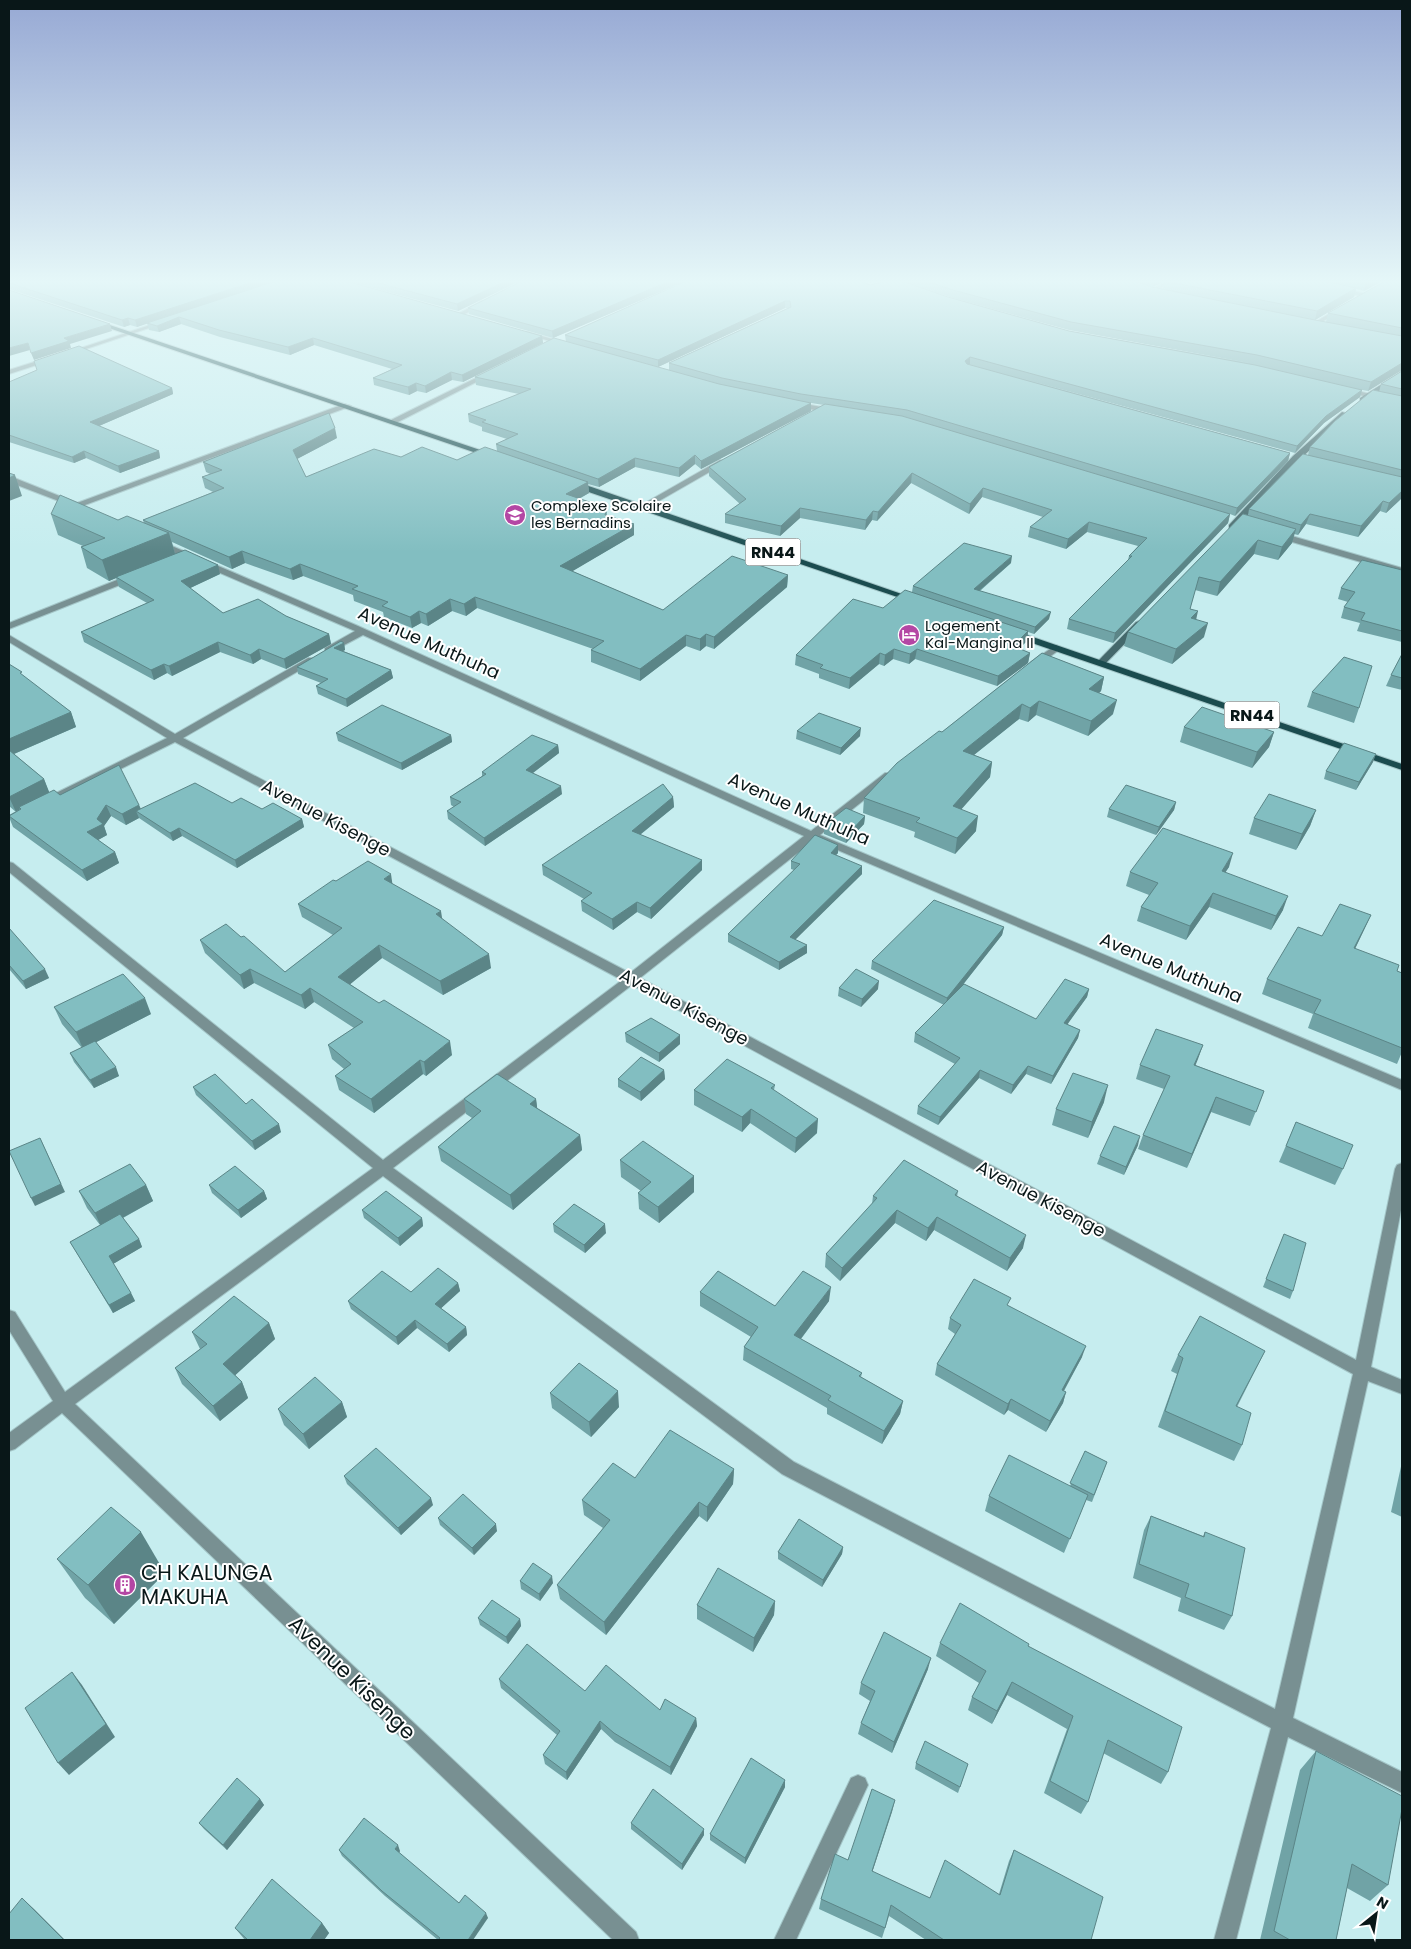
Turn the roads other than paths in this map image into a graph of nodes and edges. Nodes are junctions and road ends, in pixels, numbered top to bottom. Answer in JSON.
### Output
{"nodes":[{"id":1,"x":238,"y":370,"type":"edge"},
{"id":2,"x":495,"y":371,"type":"edge"},
{"id":3,"x":1402,"y":373,"type":"edge"},
{"id":4,"x":1340,"y":388,"type":"edge"},
{"id":5,"x":1368,"y":395,"type":"junction"},
{"id":6,"x":782,"y":402,"type":"edge"},
{"id":7,"x":1402,"y":403,"type":"edge"},
{"id":8,"x":347,"y":406,"type":"junction"},
{"id":9,"x":822,"y":409,"type":"junction"},
{"id":10,"x":844,"y":413,"type":"edge"},
{"id":11,"x":806,"y":418,"type":"edge"},
{"id":12,"x":392,"y":422,"type":"junction"},
{"id":13,"x":1287,"y":456,"type":"edge"},
{"id":14,"x":499,"y":458,"type":"edge"},
{"id":15,"x":730,"y":458,"type":"edge"},
{"id":16,"x":1296,"y":458,"type":"junction"},
{"id":17,"x":1306,"y":461,"type":"edge"},
{"id":18,"x":9,"y":479,"type":"edge"},
{"id":19,"x":561,"y":479,"type":"edge"},
{"id":20,"x":77,"y":506,"type":"junction"},
{"id":21,"x":642,"y":507,"type":"junction"},
{"id":22,"x":86,"y":510,"type":"edge"},
{"id":23,"x":1227,"y":520,"type":"edge"},
{"id":24,"x":1236,"y":523,"type":"junction"},
{"id":25,"x":1246,"y":525,"type":"edge"},
{"id":26,"x":1273,"y":534,"type":"edge"},
{"id":27,"x":1223,"y":537,"type":"edge"},
{"id":28,"x":149,"y":539,"type":"edge"},
{"id":29,"x":1402,"y":572,"type":"edge"},
{"id":30,"x":141,"y":573,"type":"edge"},
{"id":31,"x":925,"y":603,"type":"edge"},
{"id":32,"x":1142,"y":620,"type":"edge"},
{"id":33,"x":9,"y":626,"type":"edge"},
{"id":34,"x":1000,"y":628,"type":"edge"},
{"id":35,"x":361,"y":632,"type":"junction"},
{"id":36,"x":9,"y":638,"type":"edge"},
{"id":37,"x":1056,"y":648,"type":"junction"},
{"id":38,"x":1102,"y":662,"type":"junction"},
{"id":39,"x":1024,"y":672,"type":"edge"},
{"id":40,"x":174,"y":738,"type":"junction"},
{"id":41,"x":1402,"y":767,"type":"edge"},
{"id":42,"x":898,"y":768,"type":"edge"},
{"id":43,"x":35,"y":808,"type":"edge"},
{"id":44,"x":811,"y":835,"type":"junction"},
{"id":45,"x":9,"y":866,"type":"edge"},
{"id":46,"x":631,"y":979,"type":"junction"},
{"id":47,"x":1402,"y":1085,"type":"edge"},
{"id":48,"x":383,"y":1168,"type":"junction"},
{"id":49,"x":1402,"y":1169,"type":"edge"},
{"id":50,"x":9,"y":1316,"type":"edge"},
{"id":51,"x":1362,"y":1371,"type":"junction"},
{"id":52,"x":1402,"y":1387,"type":"edge"},
{"id":53,"x":63,"y":1403,"type":"junction"},
{"id":54,"x":9,"y":1443,"type":"edge"},
{"id":55,"x":1282,"y":1723,"type":"junction"},
{"id":56,"x":1402,"y":1783,"type":"edge"},
{"id":57,"x":858,"y":1785,"type":"dead end"},
{"id":58,"x":628,"y":1940,"type":"edge"},
{"id":59,"x":785,"y":1940,"type":"edge"},
{"id":60,"x":1225,"y":1940,"type":"edge"}],
"edges":[{"from":1,"to":8,"type":"main road"},
{"from":2,"to":12,"type":"street"},
{"from":3,"to":5,"type":"street"},
{"from":4,"to":5,"type":"street"},
{"from":5,"to":7,"type":"street"},
{"from":5,"to":16,"type":"street"},
{"from":6,"to":9,"type":"street"},
{"from":8,"to":12,"type":"main road"},
{"from":8,"to":20,"type":"street"},
{"from":9,"to":10,"type":"street"},
{"from":9,"to":11,"type":"street"},
{"from":12,"to":14,"type":"main road"},
{"from":13,"to":16,"type":"street"},
{"from":15,"to":21,"type":"street"},
{"from":16,"to":17,"type":"street"},
{"from":16,"to":24,"type":"street"},
{"from":18,"to":20,"type":"street"},
{"from":19,"to":21,"type":"main road","number":"RN44"},
{"from":20,"to":22,"type":"street"},
{"from":21,"to":31,"type":"main road","number":"RN44"},
{"from":23,"to":24,"type":"street"},
{"from":24,"to":25,"type":"street"},
{"from":24,"to":27,"type":"street"},
{"from":26,"to":29,"type":"street"},
{"from":28,"to":35,"type":"street","name":"Avenue Muthuha"},
{"from":30,"to":33,"type":"street"},
{"from":32,"to":38,"type":"street"},
{"from":34,"to":37,"type":"main road","number":"RN44"},
{"from":35,"to":40,"type":"street"},
{"from":35,"to":44,"type":"street","name":"Avenue Muthuha"},
{"from":36,"to":40,"type":"street","name":"Avenue Kisenge"},
{"from":37,"to":38,"type":"main road","number":"RN44"},
{"from":37,"to":39,"type":"street"},
{"from":38,"to":41,"type":"main road","number":"RN44"},
{"from":40,"to":43,"type":"street"},
{"from":40,"to":46,"type":"street","name":"Avenue Kisenge"},
{"from":42,"to":44,"type":"street"},
{"from":44,"to":46,"type":"street"},
{"from":44,"to":47,"type":"street","name":"Avenue Muthuha"},
{"from":45,"to":48,"type":"street"},
{"from":46,"to":48,"type":"street"},
{"from":46,"to":51,"type":"street","name":"Avenue Kisenge"},
{"from":48,"to":53,"type":"street"},
{"from":48,"to":55,"type":"street"},
{"from":49,"to":51,"type":"street"},
{"from":50,"to":53,"type":"street","name":"Avenue Kisenge"},
{"from":51,"to":52,"type":"street","name":"Avenue Kisenge"},
{"from":51,"to":55,"type":"street"},
{"from":53,"to":54,"type":"street"},
{"from":53,"to":58,"type":"street","name":"Avenue Kisenge"},
{"from":55,"to":56,"type":"street"},
{"from":55,"to":60,"type":"street"},
{"from":57,"to":59,"type":"street"}]}
